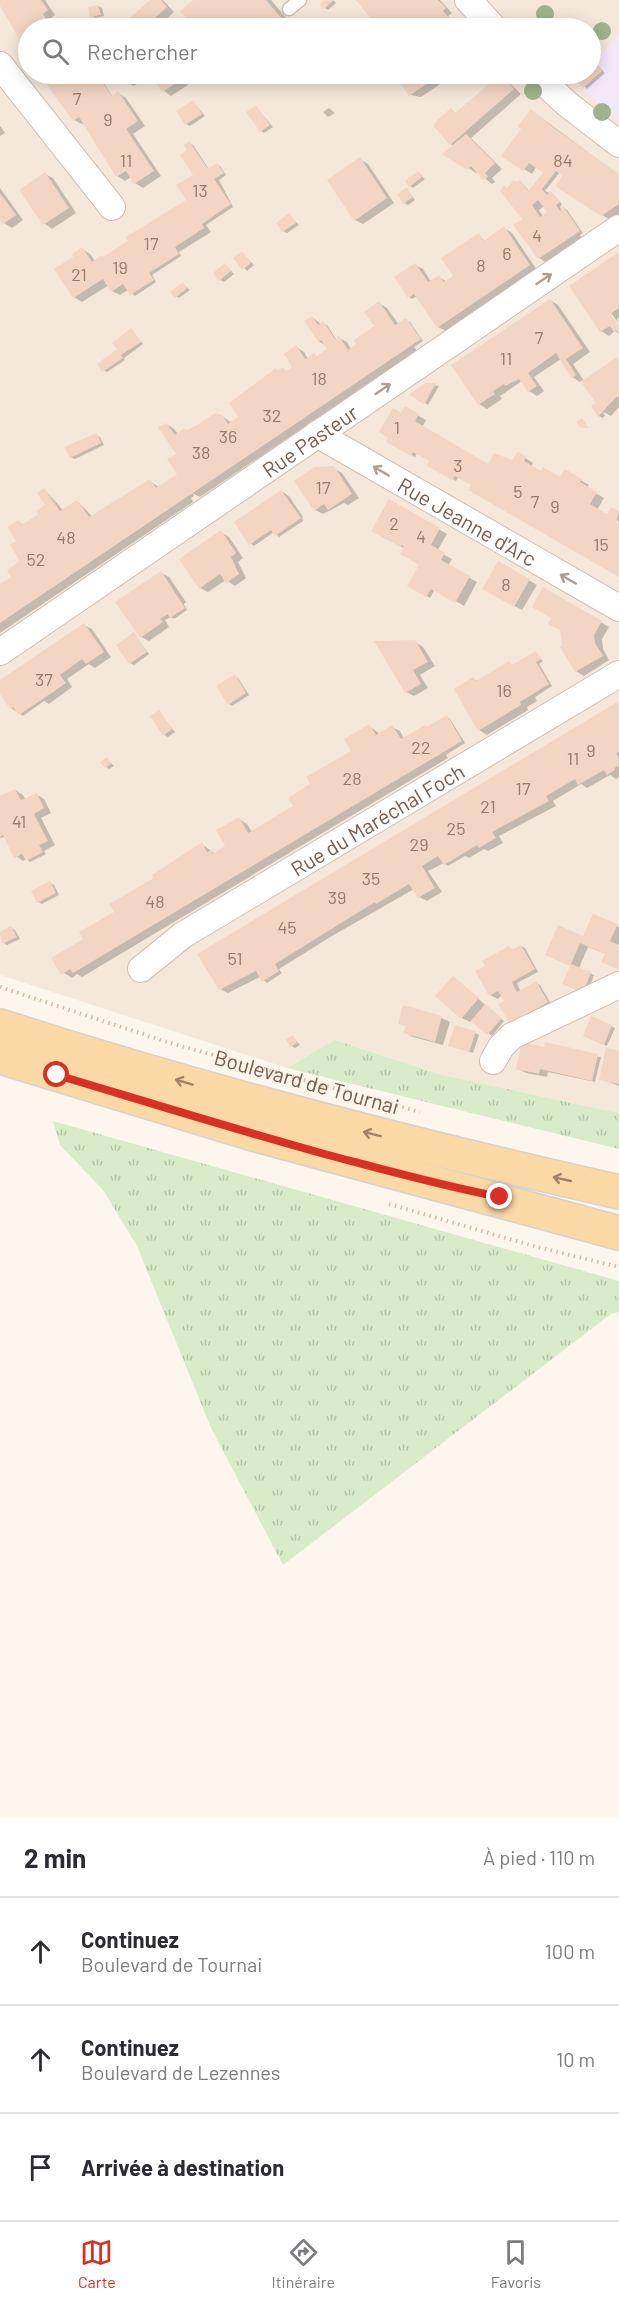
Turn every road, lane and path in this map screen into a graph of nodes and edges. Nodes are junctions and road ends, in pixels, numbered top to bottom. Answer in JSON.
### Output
{"nodes":[{"id":1,"x":300,"y":0,"type":"edge"},
{"id":2,"x":468,"y":0,"type":"edge"},
{"id":3,"x":289,"y":9,"type":"dead end"},
{"id":4,"x":485,"y":18,"type":"edge"},
{"id":5,"x":0,"y":65,"type":"edge"},
{"id":6,"x":546,"y":84,"type":"edge"},
{"id":7,"x":619,"y":144,"type":"edge"},
{"id":8,"x":112,"y":207,"type":"dead end"},
{"id":9,"x":619,"y":228,"type":"edge"},
{"id":10,"x":317,"y":434,"type":"junction"},
{"id":11,"x":619,"y":608,"type":"edge"},
{"id":12,"x":0,"y":652,"type":"edge"},
{"id":13,"x":619,"y":674,"type":"edge"},
{"id":14,"x":141,"y":969,"type":"dead end"},
{"id":15,"x":619,"y":985,"type":"edge"},
{"id":16,"x":0,"y":987,"type":"edge"},
{"id":17,"x":0,"y":1026,"type":"edge"},
{"id":18,"x":0,"y":1057,"type":"edge"},
{"id":19,"x":493,"y":1061,"type":"dead end"},
{"id":20,"x":424,"y":1113,"type":"dead end"},
{"id":21,"x":450,"y":1188,"type":"junction"},
{"id":22,"x":619,"y":1192,"type":"edge"},
{"id":23,"x":619,"y":1223,"type":"edge"},
{"id":24,"x":619,"y":1233,"type":"edge"}],
"edges":[{"from":1,"to":3,"type":"lane"},
{"from":2,"to":4,"type":"street"},
{"from":5,"to":8,"type":"street"},
{"from":6,"to":7,"type":"street"},
{"from":10,"to":9,"type":"street","name":"Rue Pasteur","one_way":true},
{"from":11,"to":10,"type":"street","name":"Rue Jeanne d'Arc","one_way":true},
{"from":10,"to":12,"type":"street","name":"Rue Pasteur"},
{"from":13,"to":14,"type":"street","name":"Rue du Maréchal Foch"},
{"from":15,"to":19,"type":"street"},
{"from":16,"to":20,"type":"path","name":"Boulevard de Tournai"},
{"from":22,"to":17,"type":"main road","name":"Boulevard de Tournai","one_way":true},
{"from":18,"to":21,"type":"main road"},
{"from":21,"to":23,"type":"street"},
{"from":21,"to":24,"type":"main road"}]}
